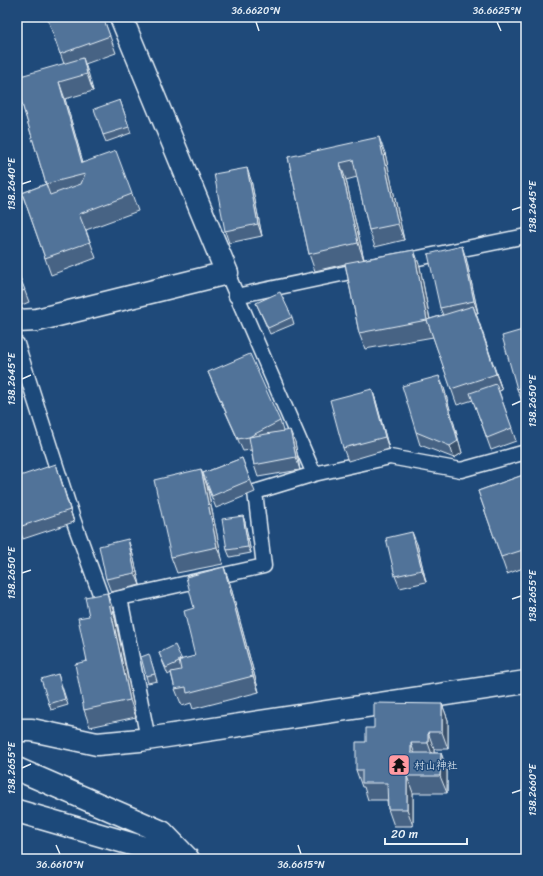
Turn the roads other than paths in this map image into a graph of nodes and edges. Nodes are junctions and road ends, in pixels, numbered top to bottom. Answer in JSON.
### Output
{"nodes":[{"id":1,"x":121,"y":17,"type":"edge"},
{"id":2,"x":526,"y":236,"type":"edge"},
{"id":3,"x":227,"y":273,"type":"junction"},
{"id":4,"x":236,"y":296,"type":"junction"},
{"id":5,"x":17,"y":321,"type":"edge"},
{"id":6,"x":17,"y":344,"type":"edge"},
{"id":7,"x":526,"y":452,"type":"edge"},
{"id":8,"x":314,"y":474,"type":"junction"},
{"id":9,"x":120,"y":598,"type":"junction"},
{"id":10,"x":526,"y":682,"type":"edge"},
{"id":11,"x":17,"y":730,"type":"edge"},
{"id":12,"x":148,"y":739,"type":"junction"},
{"id":13,"x":17,"y":769,"type":"edge"},
{"id":14,"x":17,"y":811,"type":"edge"},
{"id":15,"x":183,"y":859,"type":"edge"},
{"id":16,"x":188,"y":859,"type":"edge"}],
"edges":[{"from":1,"to":3,"type":"street"},
{"from":2,"to":4,"type":"lane"},
{"from":3,"to":4,"type":"lane"},
{"from":3,"to":5,"type":"street"},
{"from":4,"to":8,"type":"lane"},
{"from":6,"to":9,"type":"lane"},
{"from":7,"to":8,"type":"lane"},
{"from":8,"to":9,"type":"lane"},
{"from":9,"to":12,"type":"lane"},
{"from":10,"to":12,"type":"street"},
{"from":11,"to":12,"type":"street"},
{"from":13,"to":16,"type":"street"},
{"from":14,"to":15,"type":"street"}]}
